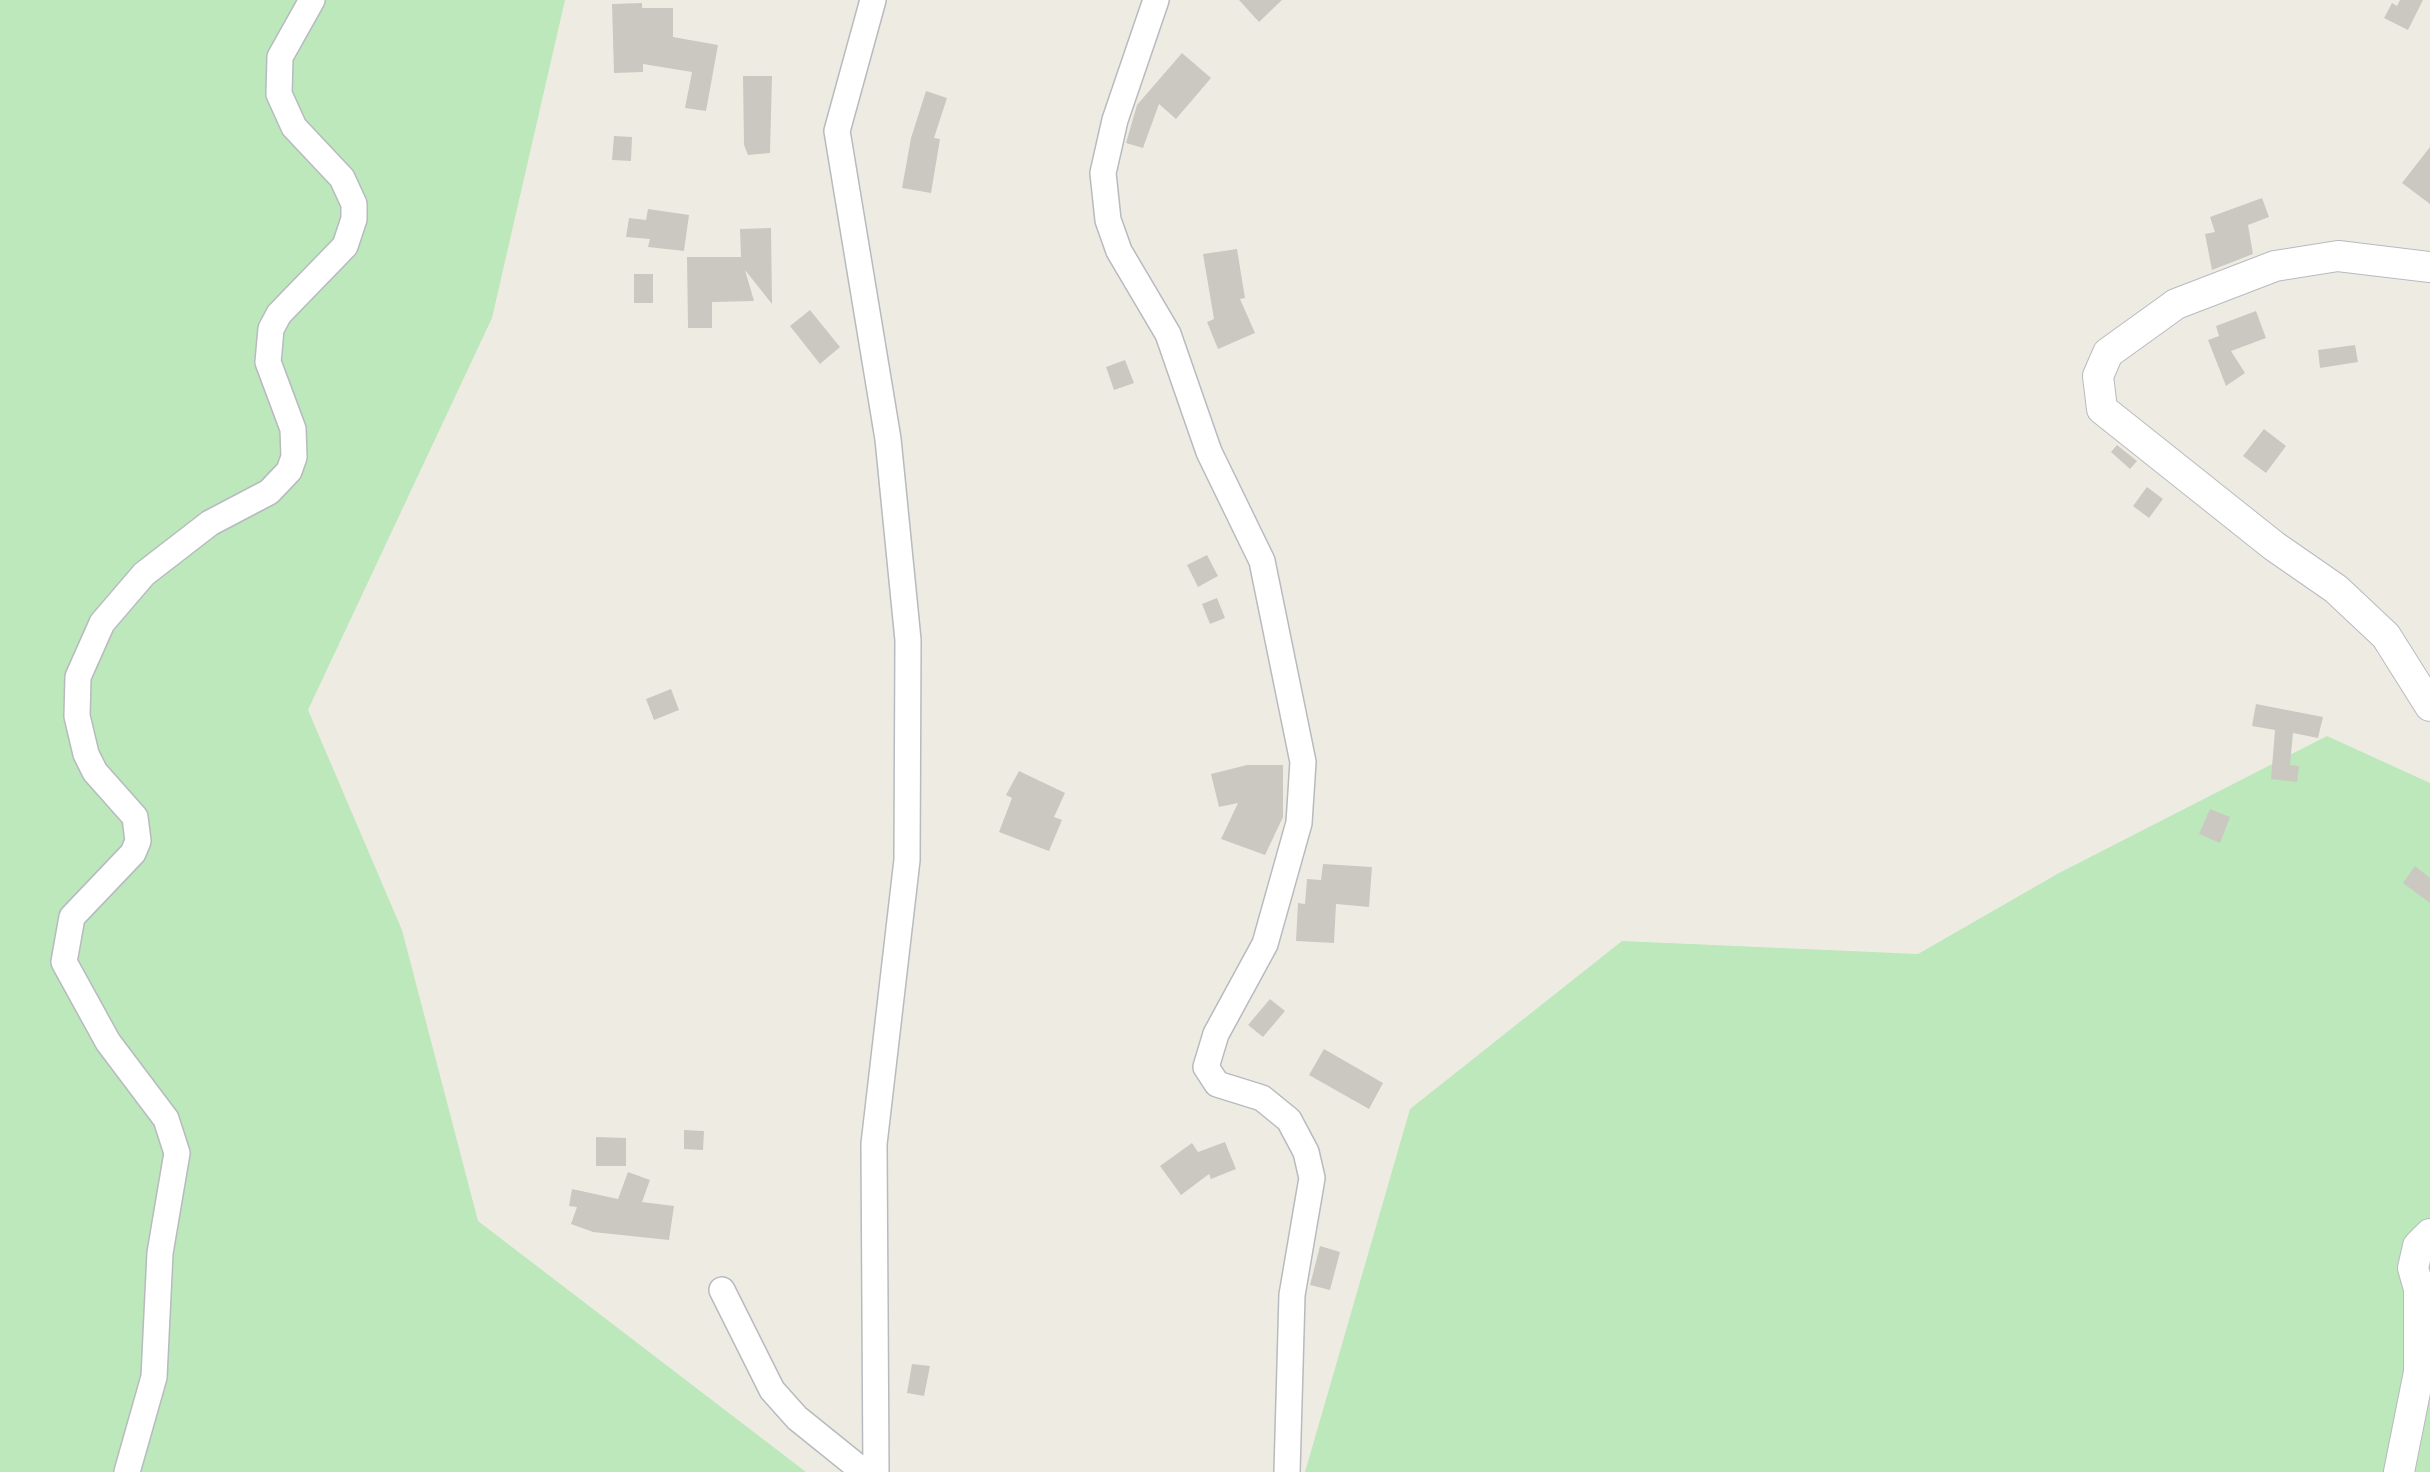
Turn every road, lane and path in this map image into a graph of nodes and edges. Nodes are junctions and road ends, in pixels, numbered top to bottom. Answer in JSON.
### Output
{"nodes":[{"id":1,"x":312,"y":0,"type":"edge"},
{"id":2,"x":873,"y":0,"type":"edge"},
{"id":3,"x":1156,"y":0,"type":"edge"},
{"id":4,"x":2430,"y":267,"type":"edge"},
{"id":5,"x":2430,"y":706,"type":"edge"},
{"id":6,"x":2430,"y":1234,"type":"edge"},
{"id":7,"x":722,"y":1290,"type":"dead end"},
{"id":8,"x":127,"y":1472,"type":"edge"},
{"id":9,"x":864,"y":1472,"type":"edge"},
{"id":10,"x":876,"y":1472,"type":"edge"},
{"id":11,"x":1288,"y":1472,"type":"edge"},
{"id":12,"x":2399,"y":1472,"type":"edge"}],
"edges":[{"from":1,"to":8,"type":"street"},
{"from":2,"to":10,"type":"street"},
{"from":3,"to":11,"type":"street"},
{"from":4,"to":5,"type":"street"},
{"from":6,"to":12,"type":"street"},
{"from":7,"to":9,"type":"street"}]}
